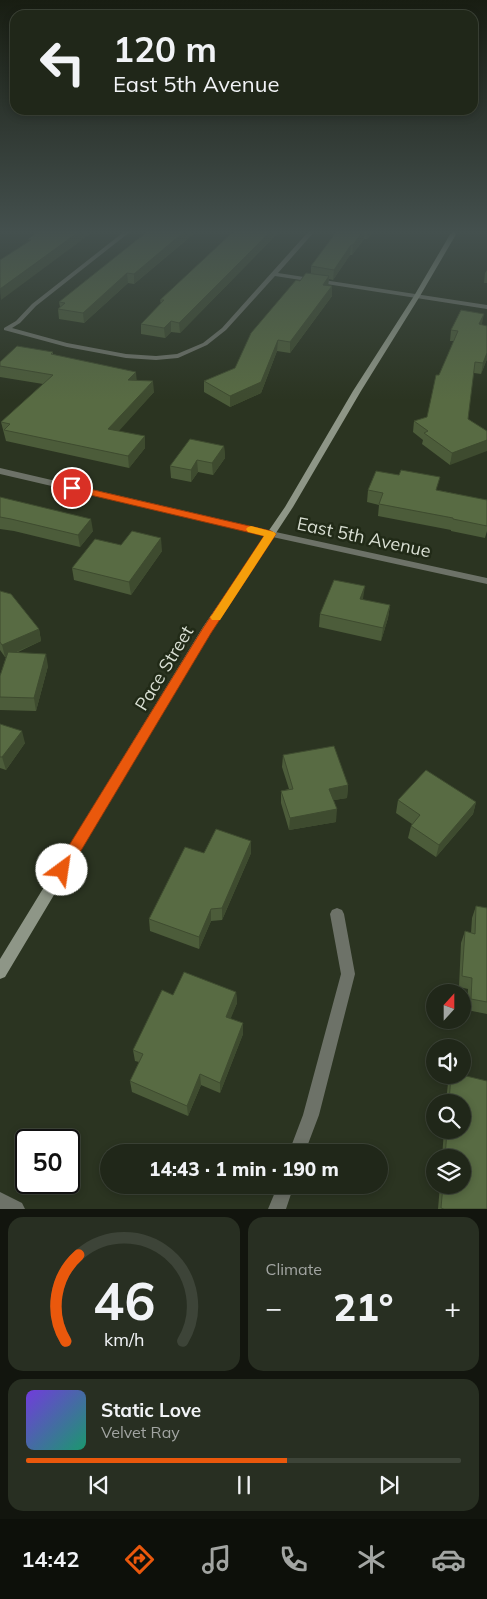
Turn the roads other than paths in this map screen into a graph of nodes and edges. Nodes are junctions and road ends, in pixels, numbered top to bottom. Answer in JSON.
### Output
{"nodes":[{"id":1,"x":55,"y":287,"type":"edge"},
{"id":2,"x":262,"y":287,"type":"edge"},
{"id":3,"x":361,"y":287,"type":"edge"},
{"id":4,"x":422,"y":287,"type":"edge"},
{"id":5,"x":417,"y":296,"type":"junction"},
{"id":6,"x":487,"y":307,"type":"edge"},
{"id":7,"x":0,"y":471,"type":"edge"},
{"id":8,"x":271,"y":534,"type":"junction"},
{"id":9,"x":487,"y":581,"type":"edge"},
{"id":10,"x":337,"y":914,"type":"dead end"},
{"id":11,"x":0,"y":972,"type":"edge"},
{"id":12,"x":300,"y":1144,"type":"edge"},
{"id":13,"x":283,"y":1194,"type":"edge"},
{"id":14,"x":0,"y":1201,"type":"edge"},
{"id":15,"x":16,"y":1209,"type":"edge"},
{"id":16,"x":277,"y":1209,"type":"edge"}],
"edges":[{"from":1,"to":2,"type":"street"},
{"from":3,"to":5,"type":"street"},
{"from":4,"to":5,"type":"main road","name":"Pace Street"},
{"from":5,"to":6,"type":"street"},
{"from":5,"to":8,"type":"main road","name":"Pace Street"},
{"from":7,"to":8,"type":"street","name":"East 5th Avenue"},
{"from":8,"to":9,"type":"street","name":"East 5th Avenue"},
{"from":8,"to":11,"type":"main road","name":"Pace Street"},
{"from":10,"to":12,"type":"street"},
{"from":13,"to":16,"type":"street"},
{"from":14,"to":15,"type":"street"}]}
